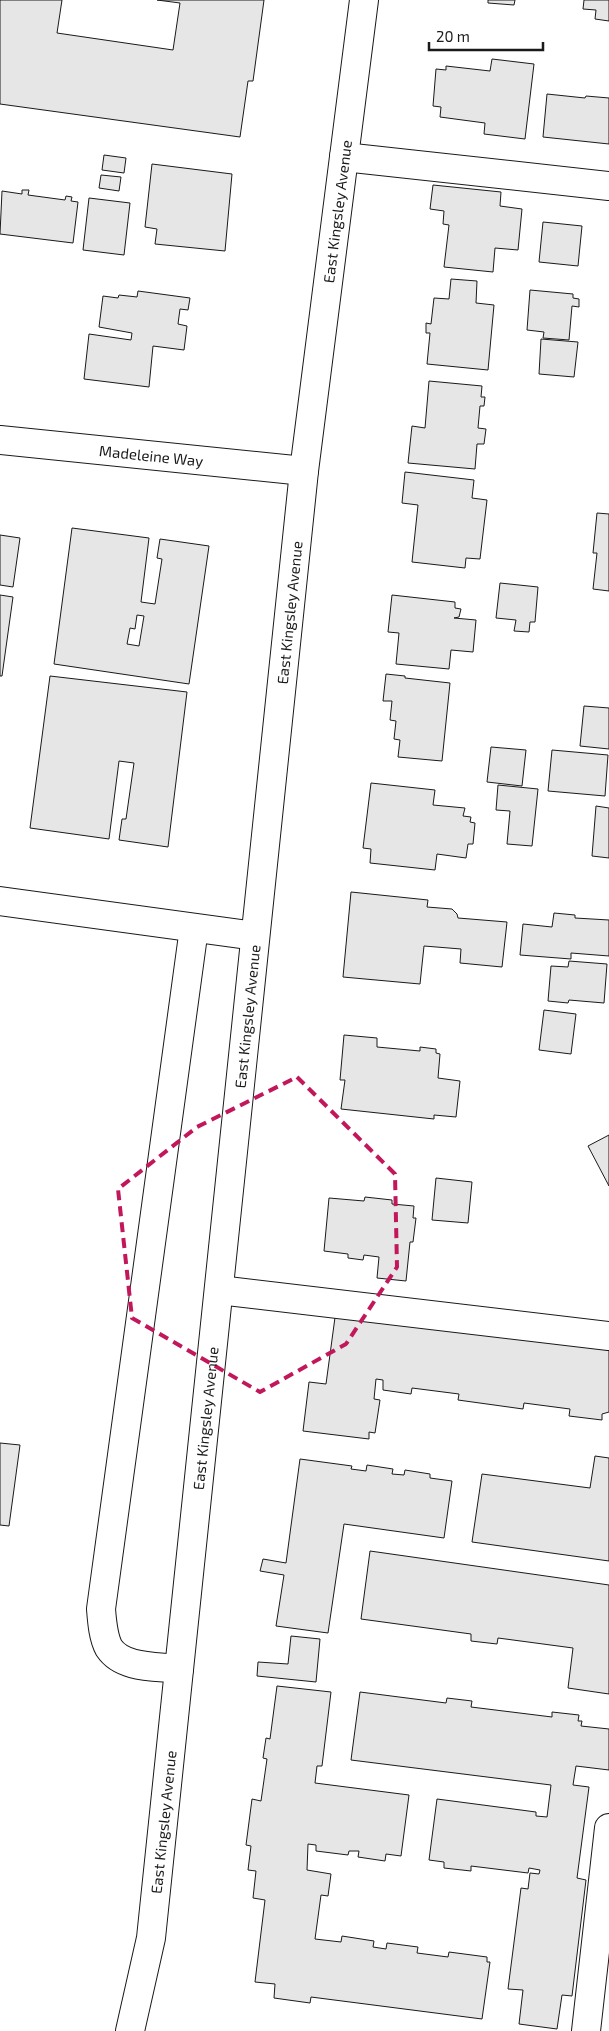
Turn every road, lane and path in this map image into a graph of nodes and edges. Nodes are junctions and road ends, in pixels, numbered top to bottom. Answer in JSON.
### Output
{"nodes":[{"id":1,"x":364,"y":0,"type":"edge"},
{"id":2,"x":344,"y":157,"type":"junction"},
{"id":3,"x":609,"y":186,"type":"edge"},
{"id":4,"x":0,"y":440,"type":"edge"},
{"id":5,"x":304,"y":470,"type":"junction"},
{"id":6,"x":0,"y":901,"type":"edge"},
{"id":7,"x":194,"y":928,"type":"junction"},
{"id":8,"x":255,"y":936,"type":"junction"},
{"id":9,"x":219,"y":1290,"type":"junction"},
{"id":10,"x":609,"y":1336,"type":"edge"},
{"id":11,"x":179,"y":1669,"type":"junction"},
{"id":12,"x":609,"y":1828,"type":"edge"},
{"id":13,"x":130,"y":2031,"type":"edge"},
{"id":14,"x":586,"y":2031,"type":"edge"}],
"edges":[{"from":1,"to":2,"type":"street","name":"East Kingsley Avenue"},
{"from":2,"to":3,"type":"street"},
{"from":2,"to":5,"type":"street","name":"East Kingsley Avenue"},
{"from":4,"to":5,"type":"street","name":"Madeleine Way"},
{"from":5,"to":8,"type":"street","name":"East Kingsley Avenue"},
{"from":6,"to":7,"type":"street"},
{"from":7,"to":8,"type":"street"},
{"from":7,"to":11,"type":"street"},
{"from":8,"to":9,"type":"street","name":"East Kingsley Avenue"},
{"from":9,"to":10,"type":"street"},
{"from":9,"to":11,"type":"street","name":"East Kingsley Avenue"},
{"from":11,"to":13,"type":"street","name":"East Kingsley Avenue"},
{"from":12,"to":14,"type":"street"}]}
